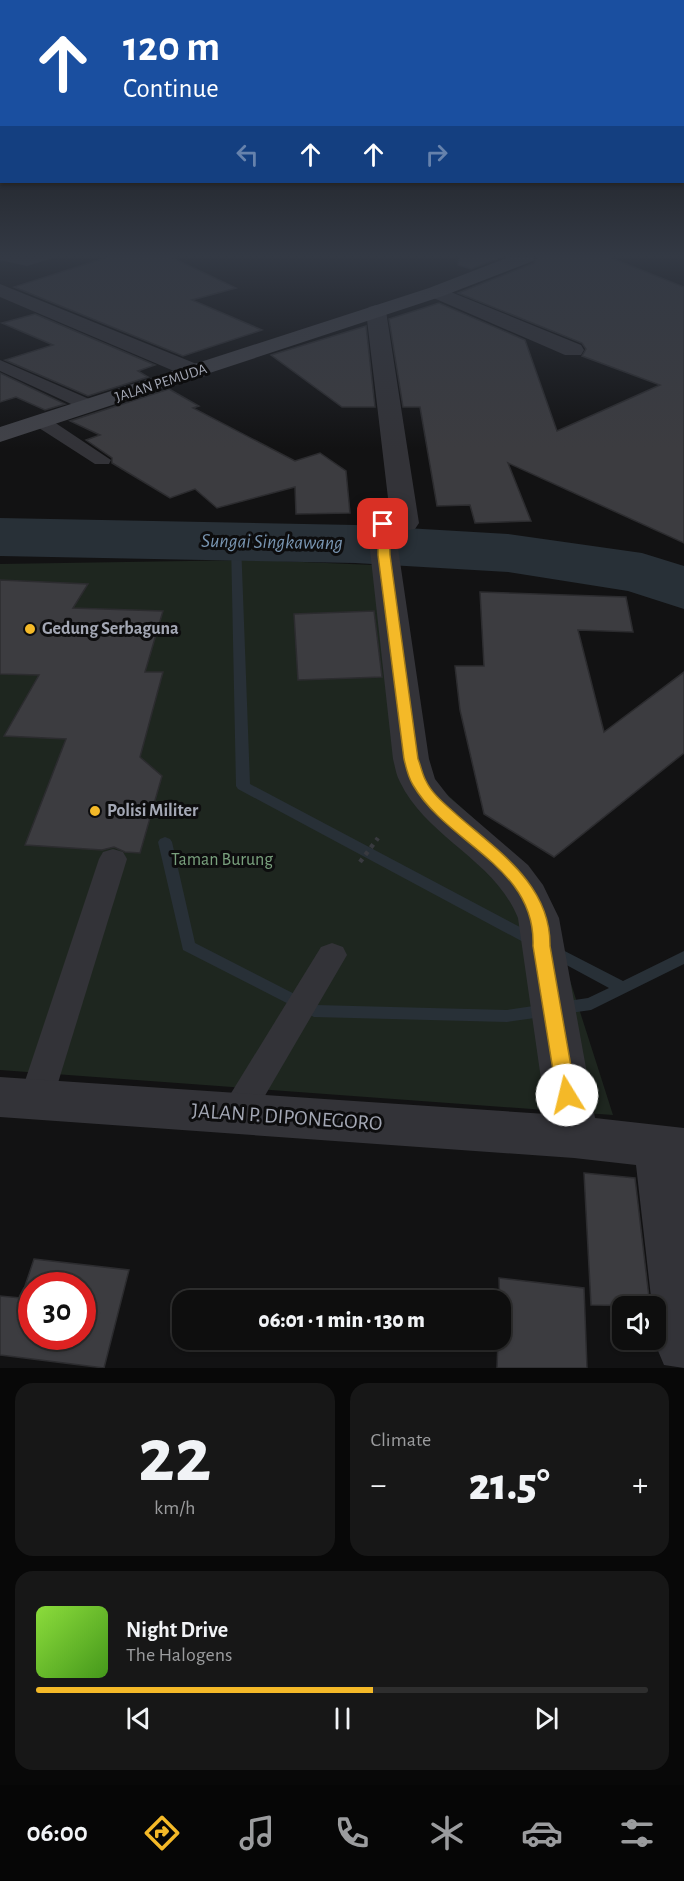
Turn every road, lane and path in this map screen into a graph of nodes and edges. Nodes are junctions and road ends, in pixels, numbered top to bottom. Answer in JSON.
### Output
{"nodes":[{"id":1,"x":74,"y":321,"type":"edge"},
{"id":2,"x":347,"y":321,"type":"edge"},
{"id":3,"x":377,"y":321,"type":"edge"},
{"id":4,"x":504,"y":321,"type":"edge"},
{"id":5,"x":573,"y":350,"type":"dead end"},
{"id":6,"x":0,"y":365,"type":"edge"},
{"id":7,"x":196,"y":372,"type":"junction"},
{"id":8,"x":90,"y":406,"type":"junction"},
{"id":9,"x":42,"y":422,"type":"junction"},
{"id":10,"x":0,"y":435,"type":"edge"},
{"id":11,"x":102,"y":460,"type":"dead end"},
{"id":12,"x":378,"y":838,"type":"dead end"},
{"id":13,"x":113,"y":859,"type":"dead end"},
{"id":14,"x":360,"y":862,"type":"dead end"},
{"id":15,"x":332,"y":955,"type":"dead end"},
{"id":16,"x":18,"y":1098,"type":"edge"},
{"id":17,"x":237,"y":1113,"type":"junction"},
{"id":18,"x":574,"y":1137,"type":"junction"},
{"id":19,"x":671,"y":1149,"type":"edge"},
{"id":20,"x":684,"y":1346,"type":"edge"}],
"edges":[{"from":1,"to":7,"type":"street"},
{"from":2,"to":7,"type":"main road","name":"JALAN PEMUDA"},
{"from":3,"to":18,"type":"street"},
{"from":4,"to":5,"type":"street"},
{"from":6,"to":8,"type":"lane"},
{"from":7,"to":8,"type":"main road","name":"JALAN PEMUDA"},
{"from":8,"to":9,"type":"main road","name":"JALAN PEMUDA"},
{"from":9,"to":10,"type":"main road","name":"JALAN PEMUDA"},
{"from":9,"to":11,"type":"lane"},
{"from":12,"to":14,"type":"path"},
{"from":13,"to":16,"type":"lane"},
{"from":15,"to":17,"type":"lane"},
{"from":16,"to":17,"type":"street","name":"JALAN P. DIPONEGORO"},
{"from":17,"to":18,"type":"street","name":"JALAN P. DIPONEGORO"},
{"from":18,"to":19,"type":"street","name":"JALAN P. DIPONEGORO"},
{"from":19,"to":20,"type":"street"}]}
